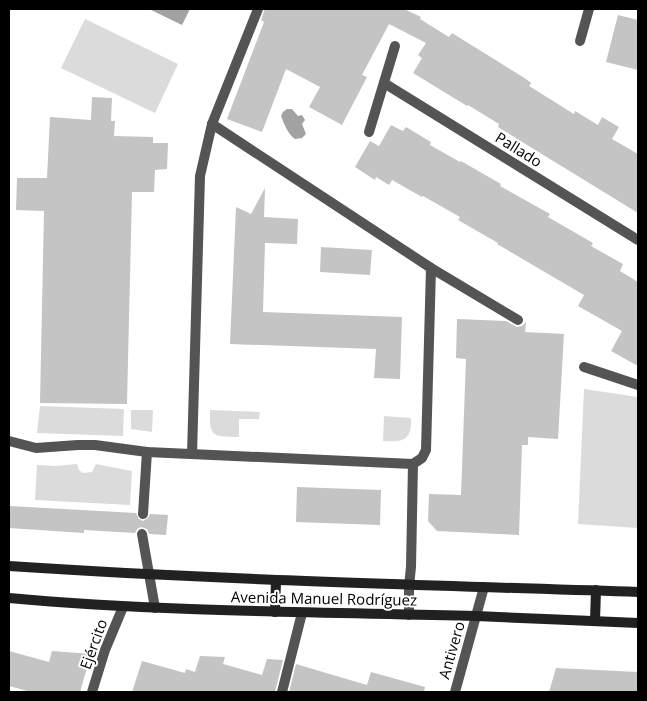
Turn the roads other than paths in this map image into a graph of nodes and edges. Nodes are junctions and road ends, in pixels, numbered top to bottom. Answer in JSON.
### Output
{"nodes":[{"id":1,"x":258,"y":9,"type":"edge"},
{"id":2,"x":589,"y":9,"type":"edge"},
{"id":3,"x":580,"y":41,"type":"dead end"},
{"id":4,"x":395,"y":46,"type":"dead end"},
{"id":5,"x":384,"y":83,"type":"junction"},
{"id":6,"x":212,"y":124,"type":"junction"},
{"id":7,"x":369,"y":132,"type":"dead end"},
{"id":8,"x":638,"y":240,"type":"edge"},
{"id":9,"x":431,"y":268,"type":"junction"},
{"id":10,"x":518,"y":320,"type":"dead end"},
{"id":11,"x":584,"y":367,"type":"dead end"},
{"id":12,"x":638,"y":385,"type":"edge"},
{"id":13,"x":9,"y":441,"type":"edge"},
{"id":14,"x":147,"y":452,"type":"junction"},
{"id":15,"x":192,"y":454,"type":"junction"},
{"id":16,"x":414,"y":464,"type":"junction"},
{"id":17,"x":143,"y":514,"type":"dead end"},
{"id":18,"x":142,"y":534,"type":"dead end"},
{"id":19,"x":9,"y":566,"type":"edge"},
{"id":20,"x":150,"y":575,"type":"junction"},
{"id":21,"x":276,"y":580,"type":"junction"},
{"id":22,"x":409,"y":586,"type":"junction"},
{"id":23,"x":484,"y":587,"type":"junction"},
{"id":24,"x":596,"y":590,"type":"junction"},
{"id":25,"x":638,"y":592,"type":"edge"},
{"id":26,"x":9,"y":598,"type":"edge"},
{"id":27,"x":124,"y":607,"type":"junction"},
{"id":28,"x":155,"y":608,"type":"junction"},
{"id":29,"x":275,"y":612,"type":"junction"},
{"id":30,"x":302,"y":613,"type":"junction"},
{"id":31,"x":409,"y":615,"type":"junction"},
{"id":32,"x":476,"y":616,"type":"junction"},
{"id":33,"x":595,"y":621,"type":"junction"},
{"id":34,"x":638,"y":623,"type":"edge"},
{"id":35,"x":92,"y":692,"type":"edge"},
{"id":36,"x":282,"y":692,"type":"edge"},
{"id":37,"x":455,"y":692,"type":"edge"}],
"edges":[{"from":1,"to":6,"type":"street"},
{"from":2,"to":3,"type":"street"},
{"from":4,"to":5,"type":"street"},
{"from":5,"to":7,"type":"street"},
{"from":5,"to":8,"type":"street","name":"Pallado"},
{"from":6,"to":9,"type":"street"},
{"from":6,"to":15,"type":"street"},
{"from":9,"to":10,"type":"street"},
{"from":9,"to":16,"type":"street"},
{"from":11,"to":12,"type":"street"},
{"from":13,"to":14,"type":"street"},
{"from":14,"to":15,"type":"street"},
{"from":14,"to":17,"type":"street"},
{"from":15,"to":16,"type":"street"},
{"from":16,"to":22,"type":"street"},
{"from":18,"to":20,"type":"street"},
{"from":19,"to":20,"type":"main road","name":"Avenida Manuel Rodríguez"},
{"from":20,"to":21,"type":"main road","name":"Avenida Manuel Rodríguez"},
{"from":20,"to":28,"type":"street"},
{"from":21,"to":22,"type":"main road","name":"Avenida Manuel Rodríguez"},
{"from":21,"to":29,"type":"main road"},
{"from":22,"to":23,"type":"main road","name":"Avenida Manuel Rodríguez"},
{"from":22,"to":31,"type":"street"},
{"from":23,"to":24,"type":"main road","name":"Avenida Manuel Rodríguez"},
{"from":23,"to":32,"type":"street","name":"Antivero"},
{"from":24,"to":25,"type":"main road","name":"Avenida Manuel Rodríguez"},
{"from":24,"to":33,"type":"main road"},
{"from":26,"to":27,"type":"main road","name":"Avenida Manuel Rodríguez"},
{"from":27,"to":28,"type":"main road","name":"Avenida Manuel Rodríguez"},
{"from":27,"to":35,"type":"street","name":"Ejército"},
{"from":28,"to":29,"type":"main road","name":"Avenida Manuel Rodríguez"},
{"from":29,"to":30,"type":"main road","name":"Avenida Manuel Rodríguez"},
{"from":30,"to":31,"type":"main road","name":"Avenida Manuel Rodríguez"},
{"from":30,"to":36,"type":"street"},
{"from":31,"to":32,"type":"main road","name":"Avenida Manuel Rodríguez"},
{"from":32,"to":33,"type":"main road","name":"Avenida Manuel Rodríguez"},
{"from":32,"to":37,"type":"street","name":"Antivero"},
{"from":33,"to":34,"type":"main road","name":"Avenida Manuel Rodríguez"}]}
